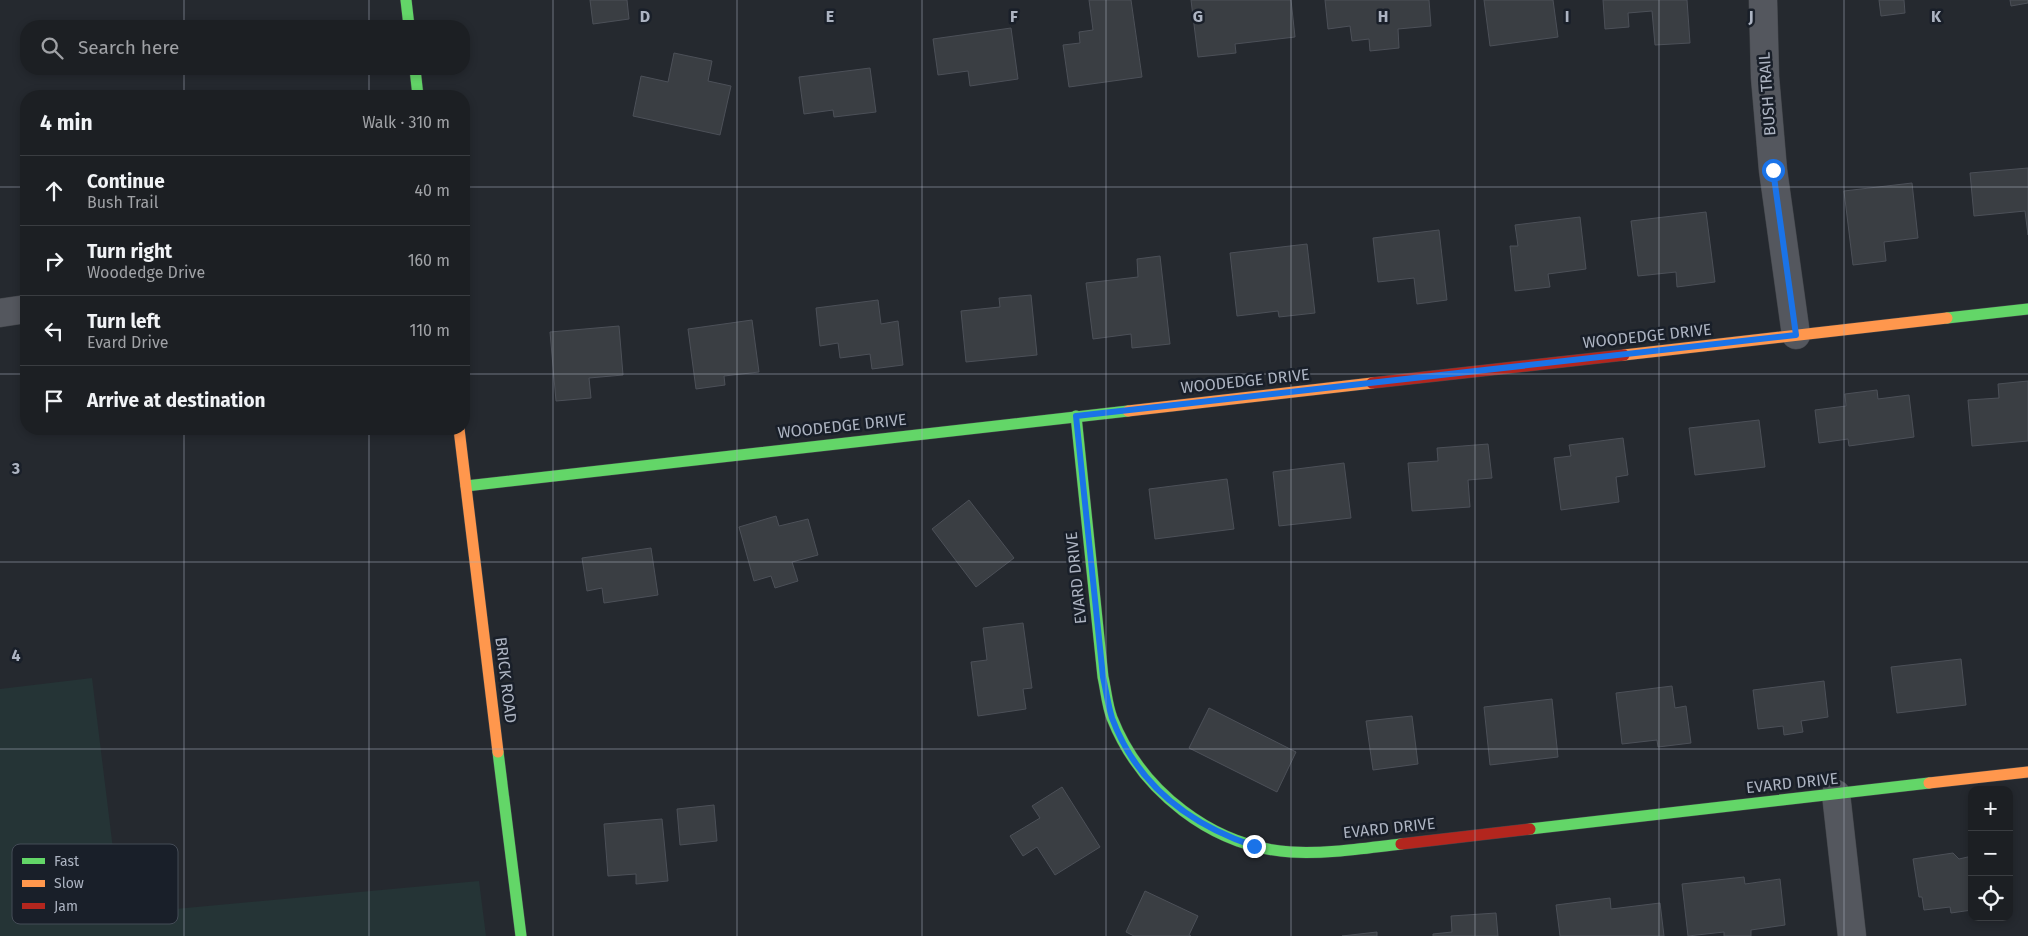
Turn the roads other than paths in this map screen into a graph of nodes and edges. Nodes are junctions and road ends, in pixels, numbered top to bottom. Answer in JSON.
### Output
{"nodes":[{"id":1,"x":406,"y":0,"type":"edge"},
{"id":2,"x":1763,"y":0,"type":"edge"},
{"id":3,"x":408,"y":20,"type":"edge"},
{"id":4,"x":416,"y":75,"type":"edge"},
{"id":5,"x":417,"y":90,"type":"edge"},
{"id":6,"x":2028,"y":309,"type":"edge"},
{"id":7,"x":20,"y":310,"type":"edge"},
{"id":8,"x":0,"y":313,"type":"edge"},
{"id":9,"x":1796,"y":335,"type":"junction"},
{"id":10,"x":1076,"y":416,"type":"junction"},
{"id":11,"x":459,"y":435,"type":"edge"},
{"id":12,"x":466,"y":486,"type":"junction"},
{"id":13,"x":2028,"y":772,"type":"edge"},
{"id":14,"x":1836,"y":794,"type":"junction"},
{"id":15,"x":521,"y":936,"type":"edge"},
{"id":16,"x":1852,"y":936,"type":"edge"}],
"edges":[{"from":1,"to":3,"type":"street"},
{"from":2,"to":9,"type":"street","name":"BUSH TRAIL"},
{"from":4,"to":5,"type":"street"},
{"from":6,"to":9,"type":"street","name":"WOODEDGE DRIVE"},
{"from":7,"to":8,"type":"street"},
{"from":9,"to":10,"type":"street","name":"WOODEDGE DRIVE"},
{"from":10,"to":12,"type":"street","name":"WOODEDGE DRIVE"},
{"from":10,"to":14,"type":"street","name":"EVARD DRIVE"},
{"from":11,"to":12,"type":"street","name":"BRICK ROAD"},
{"from":12,"to":15,"type":"street","name":"BRICK ROAD"},
{"from":13,"to":14,"type":"street","name":"EVARD DRIVE"},
{"from":14,"to":16,"type":"street"}]}
